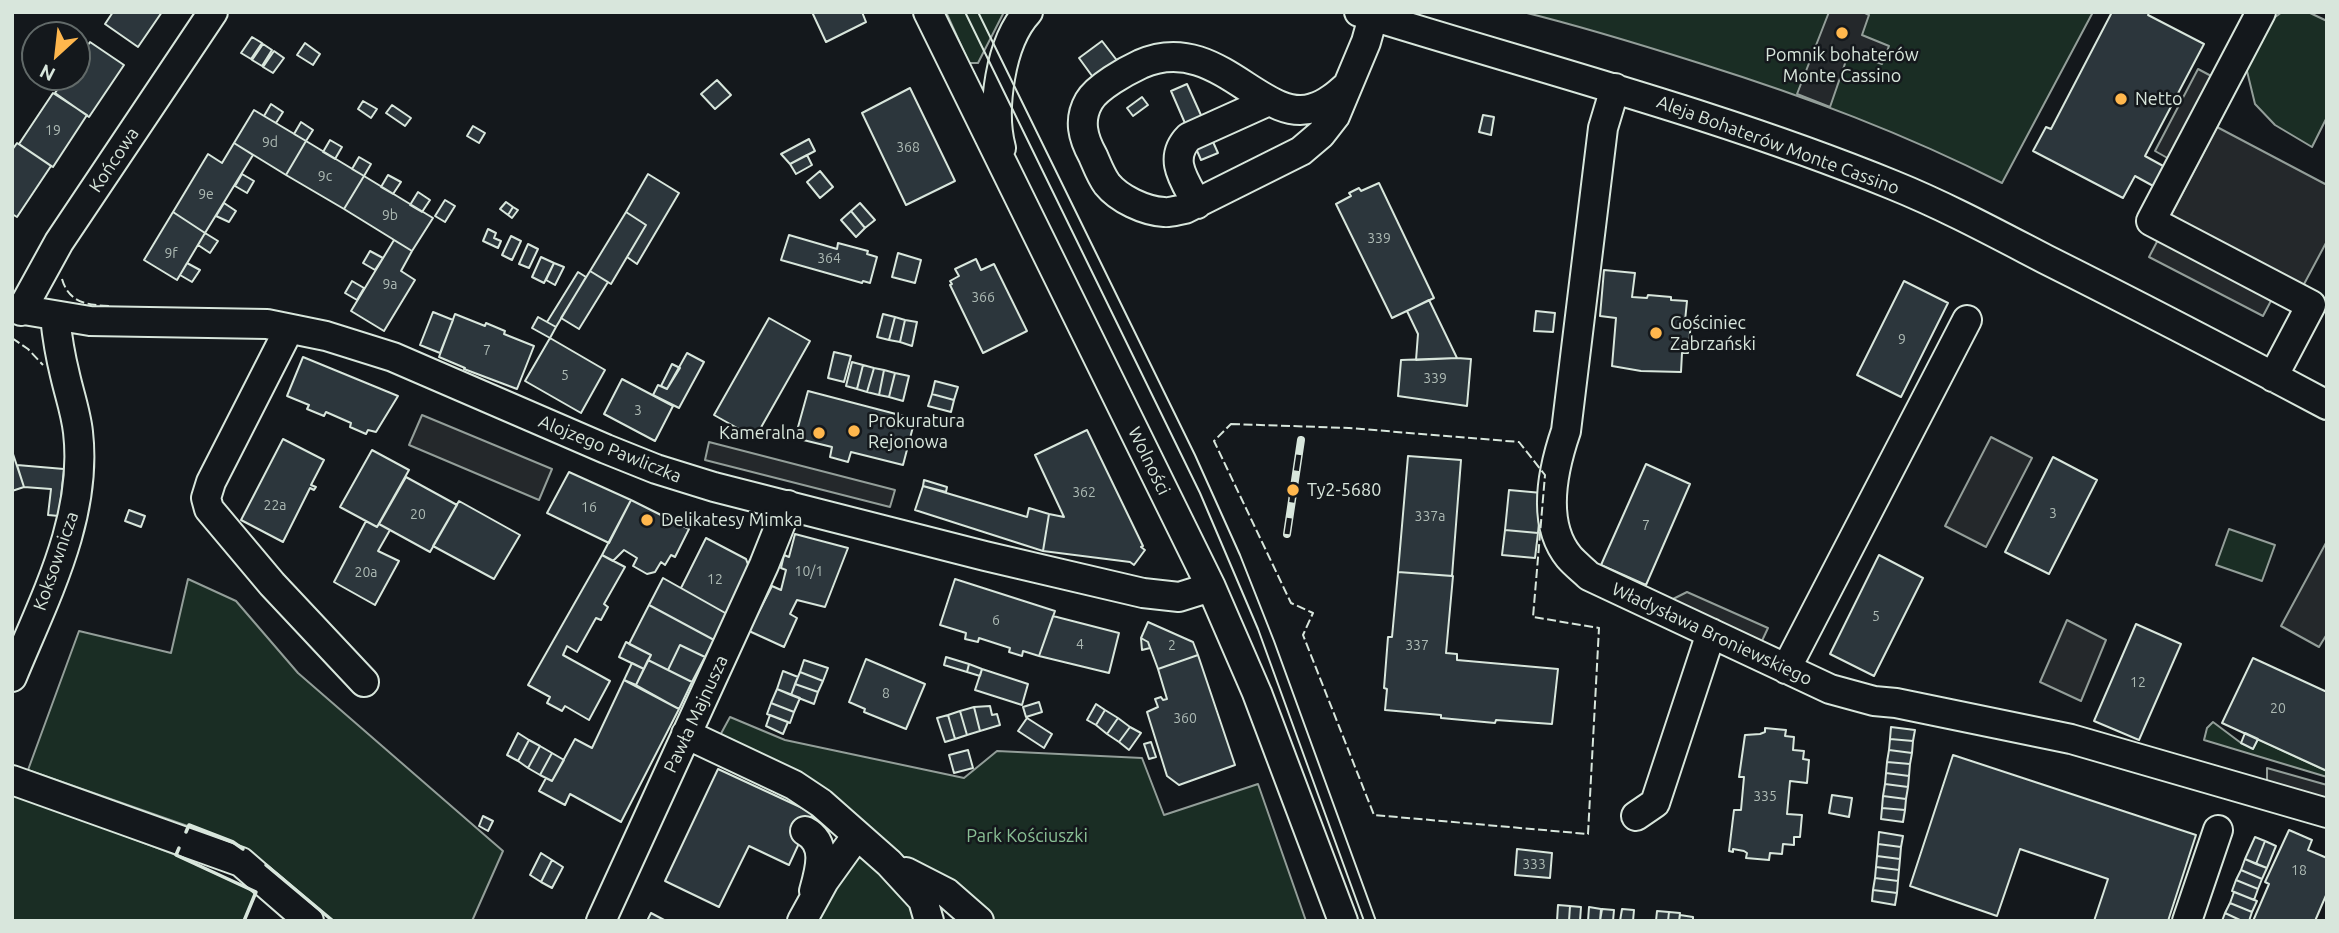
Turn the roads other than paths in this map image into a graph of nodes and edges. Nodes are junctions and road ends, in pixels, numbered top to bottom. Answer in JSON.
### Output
{"nodes":[{"id":1,"x":213,"y":12,"type":"edge"},
{"id":2,"x":928,"y":12,"type":"edge"},
{"id":3,"x":1028,"y":12,"type":"edge"},
{"id":4,"x":2261,"y":12,"type":"edge"},
{"id":5,"x":1366,"y":15,"type":"edge"},
{"id":6,"x":1348,"y":85,"type":"junction"},
{"id":7,"x":1615,"y":88,"type":"junction"},
{"id":8,"x":1269,"y":101,"type":"junction"},
{"id":9,"x":1009,"y":178,"type":"junction"},
{"id":10,"x":1197,"y":204,"type":"junction"},
{"id":11,"x":17,"y":309,"type":"edge"},
{"id":12,"x":55,"y":317,"type":"junction"},
{"id":13,"x":1967,"y":320,"type":"dead end"},
{"id":14,"x":289,"y":329,"type":"junction"},
{"id":15,"x":2273,"y":377,"type":"junction"},
{"id":16,"x":2327,"y":405,"type":"edge"},
{"id":17,"x":788,"y":505,"type":"junction"},
{"id":18,"x":1211,"y":587,"type":"junction"},
{"id":19,"x":1711,"y":633,"type":"junction"},
{"id":20,"x":1786,"y":669,"type":"junction"},
{"id":21,"x":12,"y":677,"type":"edge"},
{"id":22,"x":364,"y":682,"type":"dead end"},
{"id":23,"x":686,"y":734,"type":"junction"},
{"id":24,"x":12,"y":780,"type":"edge"},
{"id":25,"x":2327,"y":813,"type":"edge"},
{"id":26,"x":1636,"y":816,"type":"dead end"},
{"id":27,"x":2218,"y":830,"type":"dead end"},
{"id":28,"x":805,"y":831,"type":"dead end"},
{"id":29,"x":857,"y":835,"type":"junction"},
{"id":30,"x":890,"y":863,"type":"junction"},
{"id":31,"x":805,"y":914,"type":"edge"},
{"id":32,"x":309,"y":921,"type":"edge"},
{"id":33,"x":601,"y":921,"type":"edge"},
{"id":34,"x":929,"y":921,"type":"edge"},
{"id":35,"x":979,"y":921,"type":"edge"},
{"id":36,"x":1343,"y":921,"type":"edge"},
{"id":37,"x":2187,"y":921,"type":"edge"}],
"edges":[{"from":1,"to":11,"type":"street","name":"Końcowa"},
{"from":2,"to":9,"type":"street","name":"Wolności"},
{"from":3,"to":9,"type":"street"},
{"from":4,"to":15,"type":"street"},
{"from":5,"to":6,"type":"street"},
{"from":5,"to":7,"type":"street","name":"Aleja Bohaterów Monte Cassino"},
{"from":6,"to":8,"type":"street"},
{"from":6,"to":10,"type":"street"},
{"from":7,"to":15,"type":"street","name":"Aleja Bohaterów Monte Cassino"},
{"from":7,"to":19,"type":"street","name":"Władysława Broniewskiego"},
{"from":8,"to":10,"type":"street"},
{"from":8,"to":10,"type":"street"},
{"from":9,"to":18,"type":"street","name":"Wolności"},
{"from":11,"to":12,"type":"street","name":"Alojzego Pawliczka"},
{"from":12,"to":14,"type":"street","name":"Alojzego Pawliczka"},
{"from":12,"to":21,"type":"street","name":"Koksownicza"},
{"from":13,"to":20,"type":"street"},
{"from":14,"to":17,"type":"street","name":"Alojzego Pawliczka"},
{"from":14,"to":22,"type":"street"},
{"from":15,"to":16,"type":"street","name":"Aleja Bohaterów Monte Cassino"},
{"from":17,"to":18,"type":"street","name":"Alojzego Pawliczka"},
{"from":17,"to":23,"type":"street","name":"Pawła Majnusza"},
{"from":18,"to":36,"type":"street","name":"Wolności"},
{"from":19,"to":20,"type":"street","name":"Władysława Broniewskiego"},
{"from":19,"to":26,"type":"street"},
{"from":20,"to":25,"type":"street","name":"Władysława Broniewskiego"},
{"from":23,"to":29,"type":"street"},
{"from":23,"to":33,"type":"street","name":"Pawła Majnusza"},
{"from":24,"to":32,"type":"street"},
{"from":27,"to":37,"type":"street"},
{"from":28,"to":31,"type":"street"},
{"from":29,"to":30,"type":"street"},
{"from":29,"to":31,"type":"street"},
{"from":30,"to":34,"type":"street"},
{"from":30,"to":35,"type":"street"}]}
